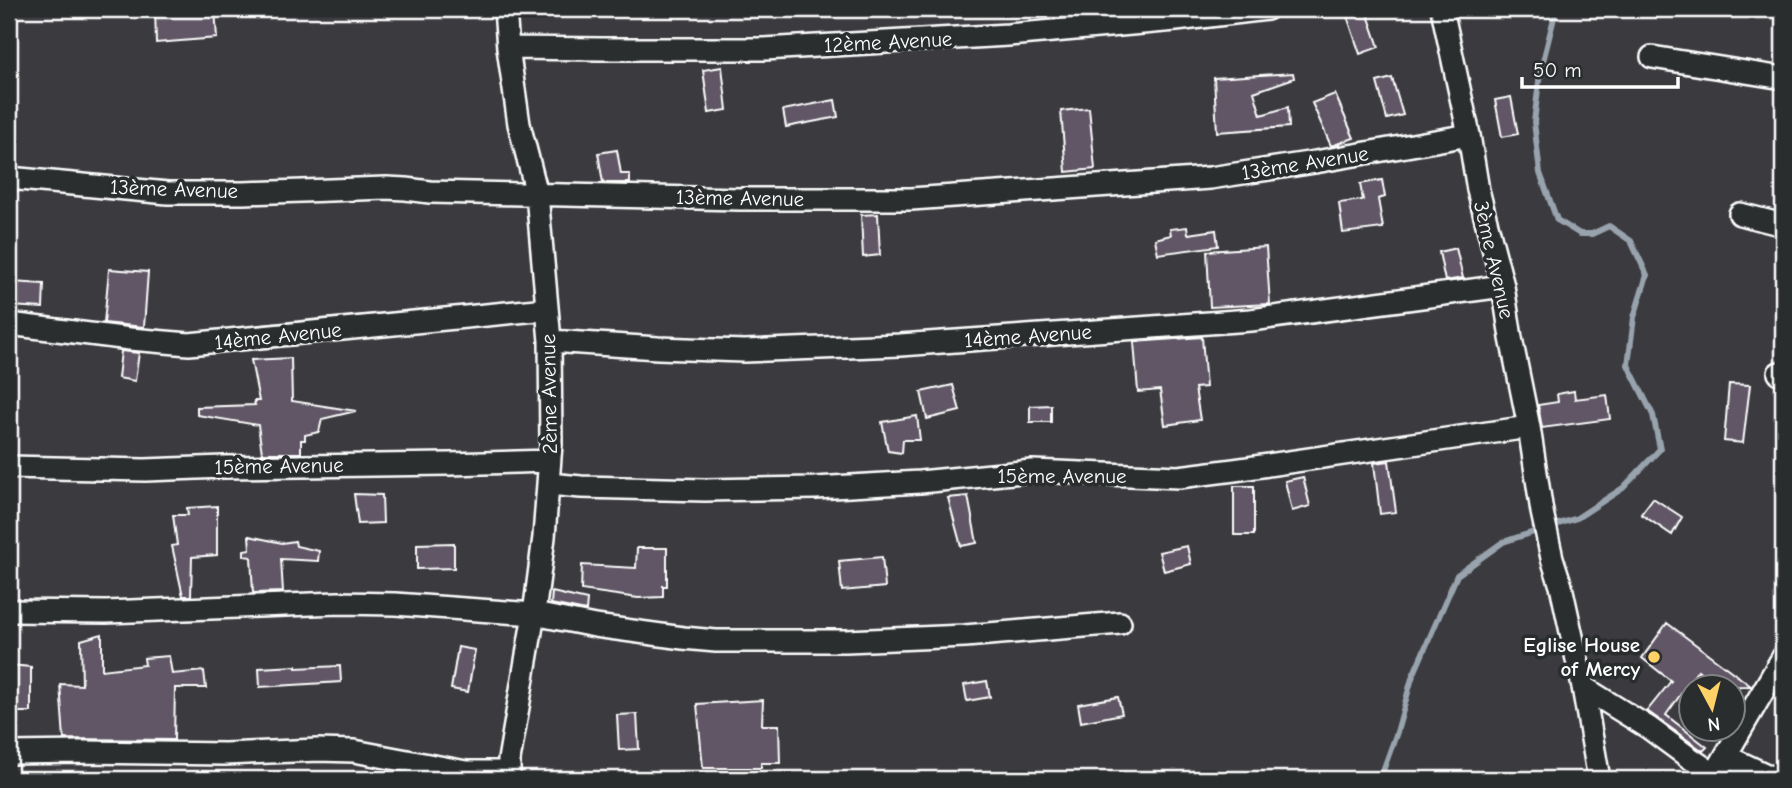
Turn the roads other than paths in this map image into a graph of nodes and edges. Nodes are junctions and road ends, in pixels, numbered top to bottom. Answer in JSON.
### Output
{"nodes":[{"id":1,"x":506,"y":9,"type":"edge"},
{"id":2,"x":1267,"y":9,"type":"edge"},
{"id":3,"x":1443,"y":9,"type":"edge"},
{"id":4,"x":508,"y":48,"type":"junction"},
{"id":5,"x":1652,"y":57,"type":"dead end"},
{"id":6,"x":1783,"y":78,"type":"edge"},
{"id":7,"x":1469,"y":135,"type":"junction"},
{"id":8,"x":9,"y":178,"type":"edge"},
{"id":9,"x":537,"y":194,"type":"junction"},
{"id":10,"x":1740,"y":214,"type":"dead end"},
{"id":11,"x":1783,"y":225,"type":"edge"},
{"id":12,"x":1503,"y":286,"type":"junction"},
{"id":13,"x":547,"y":309,"type":"junction"},
{"id":14,"x":9,"y":324,"type":"edge"},
{"id":15,"x":550,"y":341,"type":"junction"},
{"id":16,"x":1529,"y":427,"type":"junction"},
{"id":17,"x":550,"y":461,"type":"junction"},
{"id":18,"x":9,"y":467,"type":"edge"},
{"id":19,"x":549,"y":484,"type":"junction"},
{"id":20,"x":9,"y":611,"type":"edge"},
{"id":21,"x":534,"y":614,"type":"junction"},
{"id":22,"x":1120,"y":623,"type":"dead end"},
{"id":23,"x":1783,"y":657,"type":"edge"},
{"id":24,"x":1583,"y":687,"type":"junction"},
{"id":25,"x":9,"y":753,"type":"edge"},
{"id":26,"x":1726,"y":756,"type":"junction"},
{"id":27,"x":509,"y":776,"type":"edge"},
{"id":28,"x":1714,"y":777,"type":"edge"},
{"id":29,"x":1599,"y":779,"type":"edge"},
{"id":30,"x":1775,"y":779,"type":"edge"}],
"edges":[{"from":1,"to":4,"type":"street","name":"2ème Avenue"},
{"from":2,"to":4,"type":"street","name":"12ème Avenue"},
{"from":3,"to":7,"type":"street","name":"3ème Avenue"},
{"from":4,"to":9,"type":"street","name":"2ème Avenue"},
{"from":5,"to":6,"type":"street"},
{"from":7,"to":9,"type":"street","name":"13ème Avenue"},
{"from":7,"to":12,"type":"street","name":"3ème Avenue"},
{"from":8,"to":9,"type":"street","name":"13ème Avenue"},
{"from":9,"to":13,"type":"street","name":"2ème Avenue"},
{"from":10,"to":11,"type":"street"},
{"from":12,"to":15,"type":"street","name":"14ème Avenue"},
{"from":12,"to":16,"type":"street","name":"3ème Avenue"},
{"from":13,"to":14,"type":"street","name":"14ème Avenue"},
{"from":13,"to":15,"type":"street","name":"2ème Avenue"},
{"from":15,"to":17,"type":"street","name":"2ème Avenue"},
{"from":16,"to":19,"type":"street","name":"15ème Avenue"},
{"from":16,"to":24,"type":"street","name":"3ème Avenue"},
{"from":17,"to":18,"type":"street","name":"15ème Avenue"},
{"from":17,"to":19,"type":"street","name":"2ème Avenue"},
{"from":19,"to":21,"type":"street","name":"2ème Avenue"},
{"from":20,"to":21,"type":"street"},
{"from":21,"to":22,"type":"street"},
{"from":21,"to":27,"type":"street","name":"2ème Avenue"},
{"from":23,"to":26,"type":"street"},
{"from":24,"to":28,"type":"street"},
{"from":24,"to":29,"type":"street","name":"3ème Avenue"},
{"from":25,"to":27,"type":"street"},
{"from":26,"to":28,"type":"street"},
{"from":26,"to":30,"type":"street"}]}
